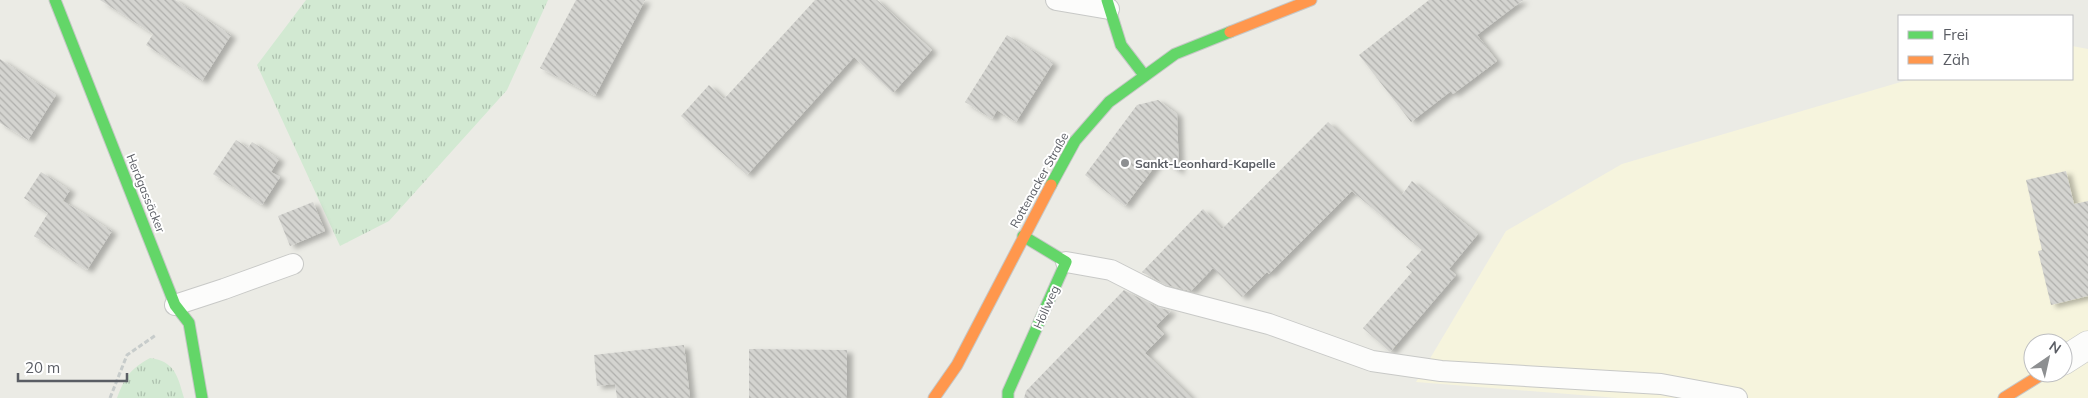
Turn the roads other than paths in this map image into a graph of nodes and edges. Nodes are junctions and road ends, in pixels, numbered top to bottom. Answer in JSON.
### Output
{"nodes":[{"id":1,"x":55,"y":0,"type":"edge"},
{"id":2,"x":1056,"y":0,"type":"edge"},
{"id":3,"x":1311,"y":0,"type":"edge"},
{"id":4,"x":1108,"y":5,"type":"edge"},
{"id":5,"x":1144,"y":75,"type":"junction"},
{"id":6,"x":1023,"y":236,"type":"junction"},
{"id":7,"x":1066,"y":262,"type":"junction"},
{"id":8,"x":292,"y":264,"type":"dead end"},
{"id":9,"x":175,"y":305,"type":"junction"},
{"id":10,"x":2088,"y":345,"type":"edge"},
{"id":11,"x":2073,"y":355,"type":"edge"},
{"id":12,"x":2028,"y":383,"type":"edge"},
{"id":13,"x":202,"y":398,"type":"edge"},
{"id":14,"x":934,"y":398,"type":"edge"},
{"id":15,"x":1008,"y":398,"type":"edge"},
{"id":16,"x":1736,"y":398,"type":"edge"},
{"id":17,"x":2004,"y":398,"type":"edge"}],
"edges":[{"from":1,"to":9,"type":"street","name":"Herdgassäcker"},
{"from":2,"to":4,"type":"lane"},
{"from":3,"to":5,"type":"street","name":"Rottenacker Straße"},
{"from":4,"to":5,"type":"street"},
{"from":5,"to":6,"type":"street","name":"Rottenacker Straße"},
{"from":6,"to":7,"type":"street"},
{"from":6,"to":14,"type":"street","name":"Rottenacker Straße"},
{"from":7,"to":15,"type":"street","name":"Höllweg"},
{"from":7,"to":16,"type":"lane"},
{"from":8,"to":9,"type":"lane"},
{"from":9,"to":13,"type":"street","name":"Herdgassäcker"},
{"from":10,"to":11,"type":"street"},
{"from":12,"to":17,"type":"street"}]}
